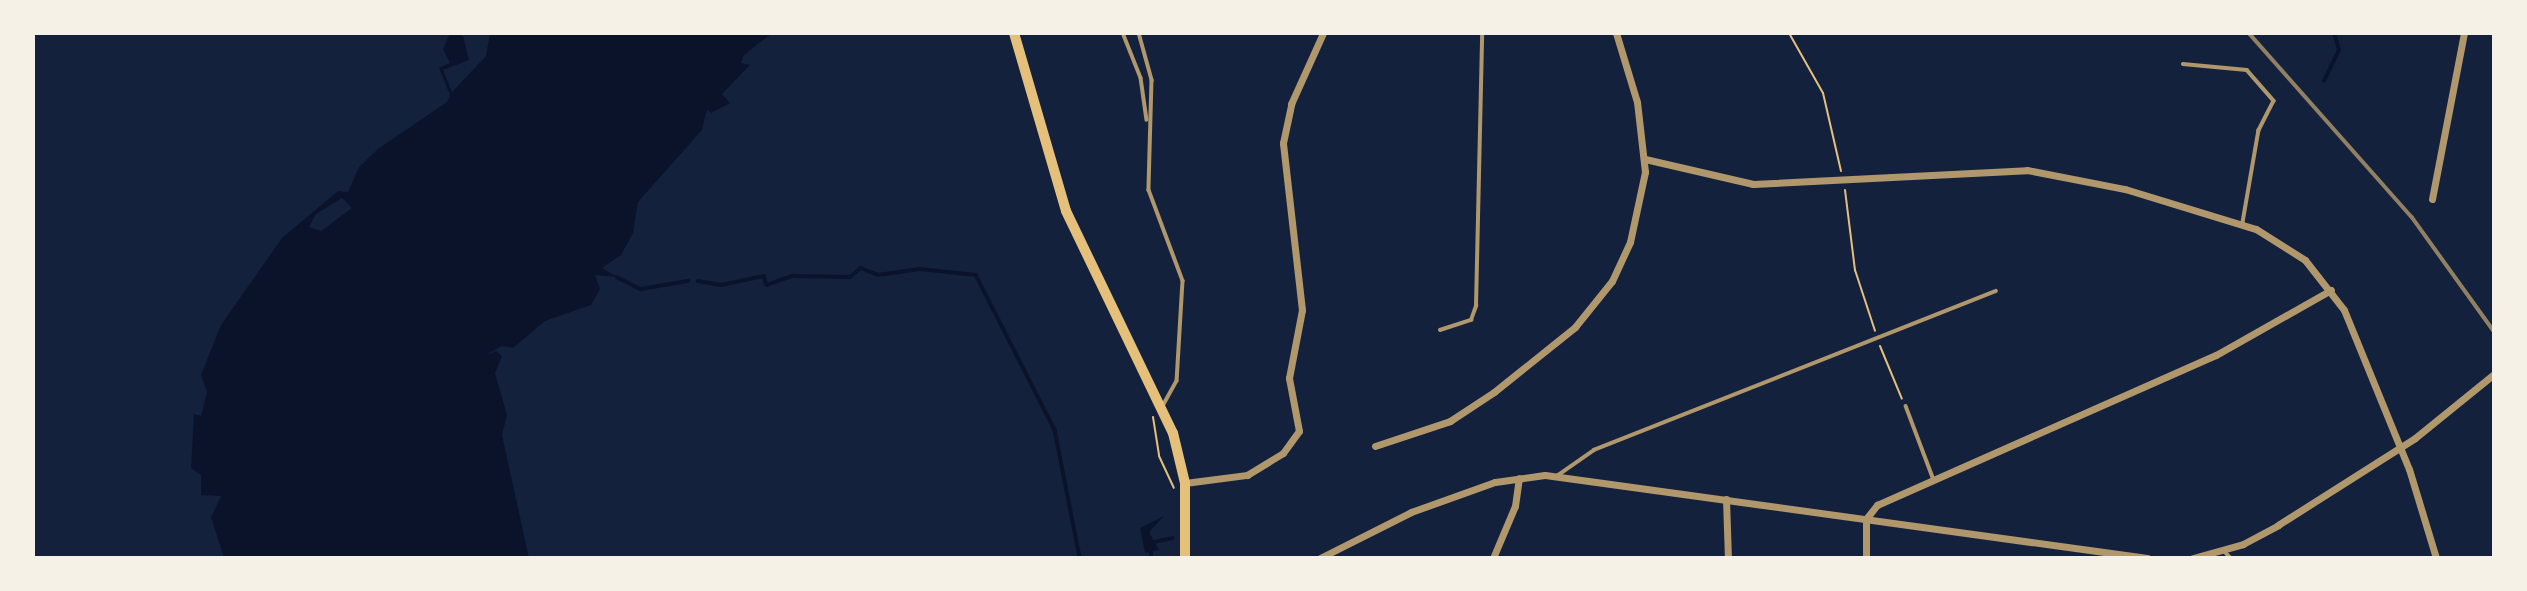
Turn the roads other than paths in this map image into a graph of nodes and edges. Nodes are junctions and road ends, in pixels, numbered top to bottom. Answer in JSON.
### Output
{"nodes":[{"id":1,"x":1014,"y":33,"type":"edge"},
{"id":2,"x":1123,"y":33,"type":"edge"},
{"id":3,"x":1139,"y":33,"type":"edge"},
{"id":4,"x":1323,"y":33,"type":"edge"},
{"id":5,"x":1482,"y":33,"type":"edge"},
{"id":6,"x":1616,"y":33,"type":"edge"},
{"id":7,"x":2464,"y":33,"type":"edge"},
{"id":8,"x":2183,"y":64,"type":"dead end"},
{"id":9,"x":1147,"y":122,"type":"junction"},
{"id":10,"x":1645,"y":159,"type":"junction"},
{"id":11,"x":2432,"y":199,"type":"dead end"},
{"id":12,"x":2243,"y":223,"type":"junction"},
{"id":13,"x":2330,"y":290,"type":"junction"},
{"id":14,"x":1996,"y":291,"type":"dead end"},
{"id":15,"x":1440,"y":330,"type":"dead end"},
{"id":16,"x":2494,"y":374,"type":"edge"},
{"id":17,"x":1906,"y":406,"type":"road end"},
{"id":18,"x":1157,"y":407,"type":"junction"},
{"id":19,"x":1375,"y":446,"type":"dead end"},
{"id":20,"x":2400,"y":448,"type":"junction"},
{"id":21,"x":1557,"y":476,"type":"junction"},
{"id":22,"x":1519,"y":478,"type":"junction"},
{"id":23,"x":1934,"y":480,"type":"junction"},
{"id":24,"x":1185,"y":483,"type":"junction"},
{"id":25,"x":1726,"y":499,"type":"junction"},
{"id":26,"x":1866,"y":519,"type":"junction"},
{"id":27,"x":2224,"y":551,"type":"junction"},
{"id":28,"x":1185,"y":558,"type":"edge"},
{"id":29,"x":1320,"y":558,"type":"edge"},
{"id":30,"x":1493,"y":558,"type":"edge"},
{"id":31,"x":1728,"y":558,"type":"edge"},
{"id":32,"x":1866,"y":558,"type":"edge"},
{"id":33,"x":2147,"y":558,"type":"edge"},
{"id":34,"x":2193,"y":558,"type":"edge"},
{"id":35,"x":2231,"y":558,"type":"edge"},
{"id":36,"x":2435,"y":558,"type":"edge"}],
"edges":[{"from":1,"to":18,"type":"main road"},
{"from":2,"to":9,"type":"lane"},
{"from":3,"to":9,"type":"lane"},
{"from":4,"to":24,"type":"street"},
{"from":5,"to":15,"type":"lane"},
{"from":6,"to":10,"type":"street"},
{"from":7,"to":11,"type":"street"},
{"from":8,"to":12,"type":"lane"},
{"from":9,"to":18,"type":"lane"},
{"from":10,"to":12,"type":"street"},
{"from":10,"to":19,"type":"street"},
{"from":12,"to":13,"type":"street"},
{"from":13,"to":20,"type":"street"},
{"from":13,"to":23,"type":"street"},
{"from":14,"to":21,"type":"lane"},
{"from":16,"to":20,"type":"street"},
{"from":17,"to":23,"type":"lane"},
{"from":18,"to":24,"type":"main road"},
{"from":20,"to":27,"type":"street"},
{"from":20,"to":36,"type":"street"},
{"from":21,"to":22,"type":"street"},
{"from":21,"to":25,"type":"street"},
{"from":22,"to":29,"type":"street"},
{"from":22,"to":30,"type":"street"},
{"from":23,"to":26,"type":"street"},
{"from":24,"to":28,"type":"main road"},
{"from":25,"to":26,"type":"street"},
{"from":25,"to":31,"type":"street"},
{"from":26,"to":32,"type":"street"},
{"from":26,"to":33,"type":"street"},
{"from":27,"to":34,"type":"street"},
{"from":27,"to":35,"type":"lane"}]}
